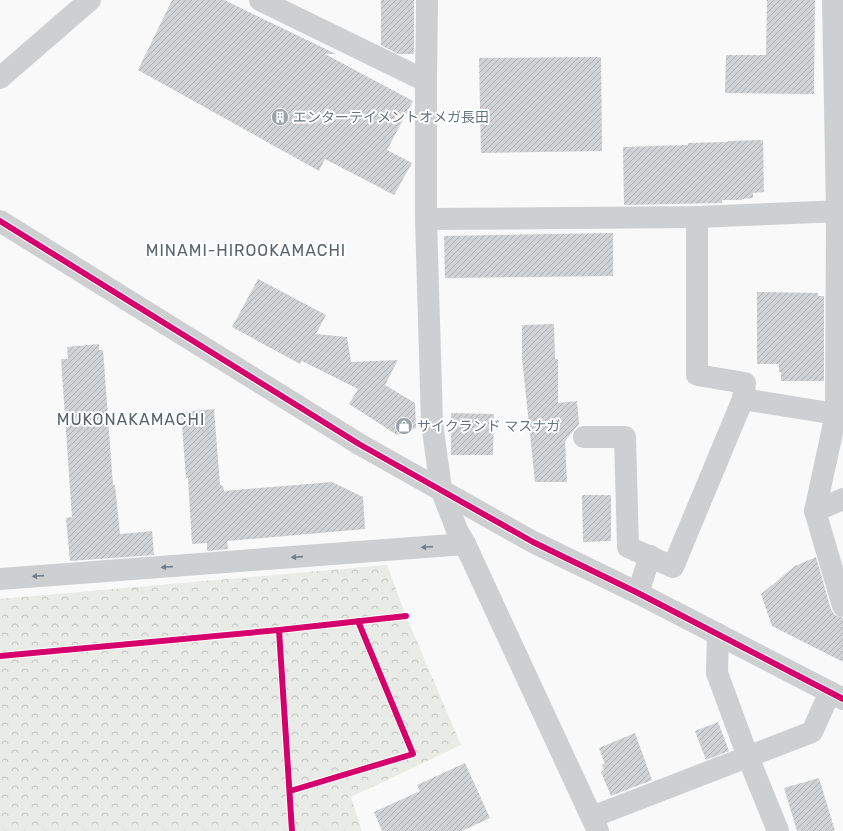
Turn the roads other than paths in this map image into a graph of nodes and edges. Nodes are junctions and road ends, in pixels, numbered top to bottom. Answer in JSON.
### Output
{"nodes":[{"id":1,"x":90,"y":0,"type":"edge"},
{"id":2,"x":260,"y":0,"type":"edge"},
{"id":3,"x":427,"y":0,"type":"edge"},
{"id":4,"x":833,"y":0,"type":"edge"},
{"id":5,"x":0,"y":78,"type":"edge"},
{"id":6,"x":426,"y":81,"type":"junction"},
{"id":7,"x":840,"y":211,"type":"edge"},
{"id":8,"x":697,"y":217,"type":"junction"},
{"id":9,"x":426,"y":219,"type":"junction"},
{"id":10,"x":0,"y":221,"type":"edge"},
{"id":11,"x":743,"y":399,"type":"junction"},
{"id":12,"x":836,"y":414,"type":"junction"},
{"id":13,"x":584,"y":437,"type":"dead end"},
{"id":14,"x":441,"y":489,"type":"junction"},
{"id":15,"x":843,"y":500,"type":"edge"},
{"id":16,"x":815,"y":511,"type":"junction"},
{"id":17,"x":465,"y":544,"type":"junction"},
{"id":18,"x":650,"y":556,"type":"junction"},
{"id":19,"x":0,"y":579,"type":"edge"},
{"id":20,"x":638,"y":593,"type":"junction"},
{"id":21,"x":843,"y":606,"type":"edge"},
{"id":22,"x":718,"y":634,"type":"junction"},
{"id":23,"x":837,"y":696,"type":"edge"},
{"id":24,"x":748,"y":756,"type":"junction"},
{"id":25,"x":595,"y":824,"type":"edge"},
{"id":26,"x":778,"y":831,"type":"edge"}],
"edges":[{"from":1,"to":5,"type":"street"},
{"from":2,"to":6,"type":"street"},
{"from":3,"to":6,"type":"street"},
{"from":4,"to":7,"type":"street"},
{"from":6,"to":9,"type":"street"},
{"from":7,"to":8,"type":"street"},
{"from":7,"to":12,"type":"street"},
{"from":8,"to":9,"type":"street"},
{"from":8,"to":11,"type":"street"},
{"from":9,"to":14,"type":"street"},
{"from":10,"to":14,"type":"street"},
{"from":11,"to":12,"type":"street"},
{"from":11,"to":18,"type":"street"},
{"from":12,"to":16,"type":"street"},
{"from":13,"to":18,"type":"street"},
{"from":14,"to":17,"type":"street"},
{"from":14,"to":20,"type":"street"},
{"from":15,"to":16,"type":"street"},
{"from":16,"to":21,"type":"street"},
{"from":17,"to":19,"type":"street","one_way":true},
{"from":17,"to":25,"type":"street"},
{"from":18,"to":20,"type":"street"},
{"from":20,"to":22,"type":"street"},
{"from":22,"to":23,"type":"street"},
{"from":22,"to":24,"type":"street"},
{"from":23,"to":24,"type":"street"},
{"from":24,"to":25,"type":"street"},
{"from":24,"to":26,"type":"street"}]}
